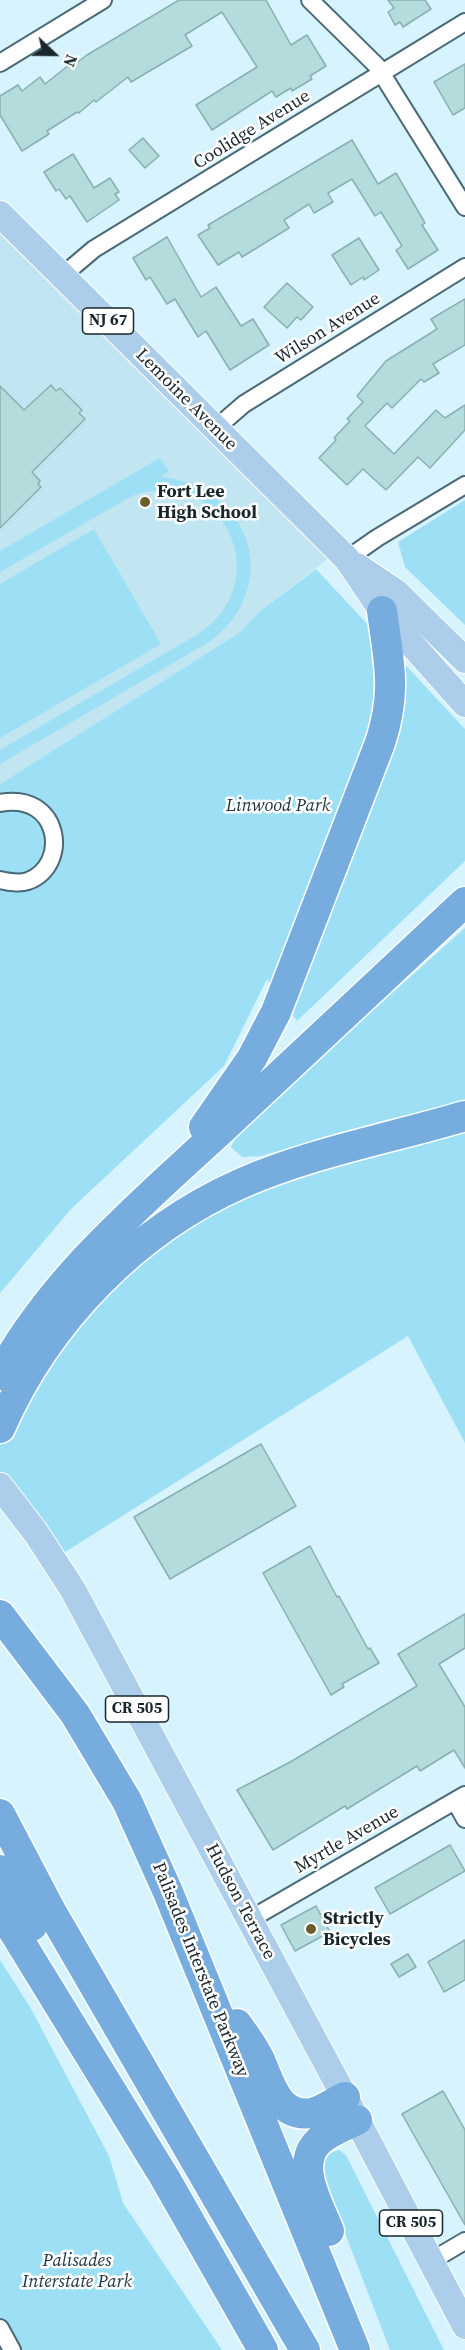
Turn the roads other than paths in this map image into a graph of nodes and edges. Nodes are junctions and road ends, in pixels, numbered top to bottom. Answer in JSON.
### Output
{"nodes":[{"id":1,"x":103,"y":0,"type":"edge"},
{"id":2,"x":310,"y":0,"type":"edge"},
{"id":3,"x":465,"y":22,"type":"edge"},
{"id":4,"x":0,"y":63,"type":"edge"},
{"id":5,"x":382,"y":73,"type":"junction"},
{"id":6,"x":465,"y":207,"type":"edge"},
{"id":7,"x":0,"y":214,"type":"edge"},
{"id":8,"x":465,"y":267,"type":"edge"},
{"id":9,"x":62,"y":276,"type":"junction"},
{"id":10,"x":216,"y":429,"type":"junction"},
{"id":11,"x":465,"y":485,"type":"edge"},
{"id":12,"x":348,"y":559,"type":"junction"},
{"id":13,"x":382,"y":611,"type":"junction"},
{"id":14,"x":465,"y":660,"type":"edge"},
{"id":15,"x":465,"y":704,"type":"edge"},
{"id":16,"x":0,"y":803,"type":"edge"},
{"id":17,"x":0,"y":880,"type":"edge"},
{"id":18,"x":465,"y":902,"type":"edge"},
{"id":19,"x":465,"y":1116,"type":"edge"},
{"id":20,"x":156,"y":1189,"type":"junction"},
{"id":21,"x":0,"y":1375,"type":"edge"},
{"id":22,"x":0,"y":1428,"type":"edge"},
{"id":23,"x":0,"y":1486,"type":"edge"},
{"id":24,"x":0,"y":1615,"type":"edge"},
{"id":25,"x":460,"y":1798,"type":"edge"},
{"id":26,"x":0,"y":1814,"type":"edge"},
{"id":27,"x":465,"y":1819,"type":"edge"},
{"id":28,"x":0,"y":1870,"type":"edge"},
{"id":29,"x":0,"y":1909,"type":"edge"},
{"id":30,"x":249,"y":1920,"type":"junction"},
{"id":31,"x":193,"y":1954,"type":"junction"},
{"id":32,"x":351,"y":2108,"type":"junction"},
{"id":33,"x":165,"y":2178,"type":"junction"},
{"id":34,"x":465,"y":2241,"type":"edge"},
{"id":35,"x":432,"y":2261,"type":"junction"},
{"id":36,"x":465,"y":2326,"type":"edge"},
{"id":37,"x":0,"y":2328,"type":"edge"},
{"id":38,"x":12,"y":2350,"type":"edge"},
{"id":39,"x":263,"y":2350,"type":"edge"},
{"id":40,"x":305,"y":2350,"type":"edge"},
{"id":41,"x":355,"y":2350,"type":"edge"},
{"id":42,"x":359,"y":2350,"type":"edge"}],
"edges":[{"from":1,"to":4,"type":"street"},
{"from":2,"to":5,"type":"street"},
{"from":3,"to":5,"type":"street","name":"Coolidge Avenue"},
{"from":5,"to":6,"type":"street"},
{"from":5,"to":9,"type":"street","name":"Coolidge Avenue"},
{"from":7,"to":9,"type":"main road","name":"Lemoine Avenue","number":"NJ 67"},
{"from":8,"to":10,"type":"street","name":"Wilson Avenue"},
{"from":9,"to":10,"type":"main road","name":"Lemoine Avenue","number":"NJ 67"},
{"from":10,"to":12,"type":"main road","name":"Lemoine Avenue","number":"NJ 67"},
{"from":11,"to":12,"type":"street"},
{"from":12,"to":13,"type":"main road","name":"Lemoine Avenue","number":"NJ 67"},
{"from":12,"to":14,"type":"main road","name":"Lemoine Avenue","number":"NJ 67"},
{"from":13,"to":15,"type":"main road","name":"Lemoine Avenue","number":"NJ 67"},
{"from":13,"to":20,"type":"highway"},
{"from":16,"to":17,"type":"street"},
{"from":18,"to":20,"type":"highway"},
{"from":19,"to":22,"type":"highway"},
{"from":20,"to":21,"type":"highway"},
{"from":23,"to":30,"type":"main road","name":"Hudson Terrace","number":"CR 505"},
{"from":24,"to":31,"type":"highway","name":"Palisades Interstate Parkway"},
{"from":25,"to":27,"type":"street"},
{"from":25,"to":30,"type":"street","name":"Myrtle Avenue"},
{"from":26,"to":40,"type":"highway"},
{"from":28,"to":33,"type":"highway"},
{"from":29,"to":33,"type":"highway"},
{"from":30,"to":32,"type":"main road","name":"Hudson Terrace","number":"CR 505"},
{"from":31,"to":32,"type":"highway"},
{"from":31,"to":41,"type":"highway","name":"Palisades Interstate Parkway"},
{"from":32,"to":35,"type":"main road","name":"Hudson Terrace","number":"CR 505"},
{"from":32,"to":42,"type":"highway"},
{"from":33,"to":39,"type":"highway"},
{"from":34,"to":35,"type":"street"},
{"from":35,"to":36,"type":"main road","name":"Hudson Terrace","number":"CR 505"},
{"from":37,"to":38,"type":"street"}]}
